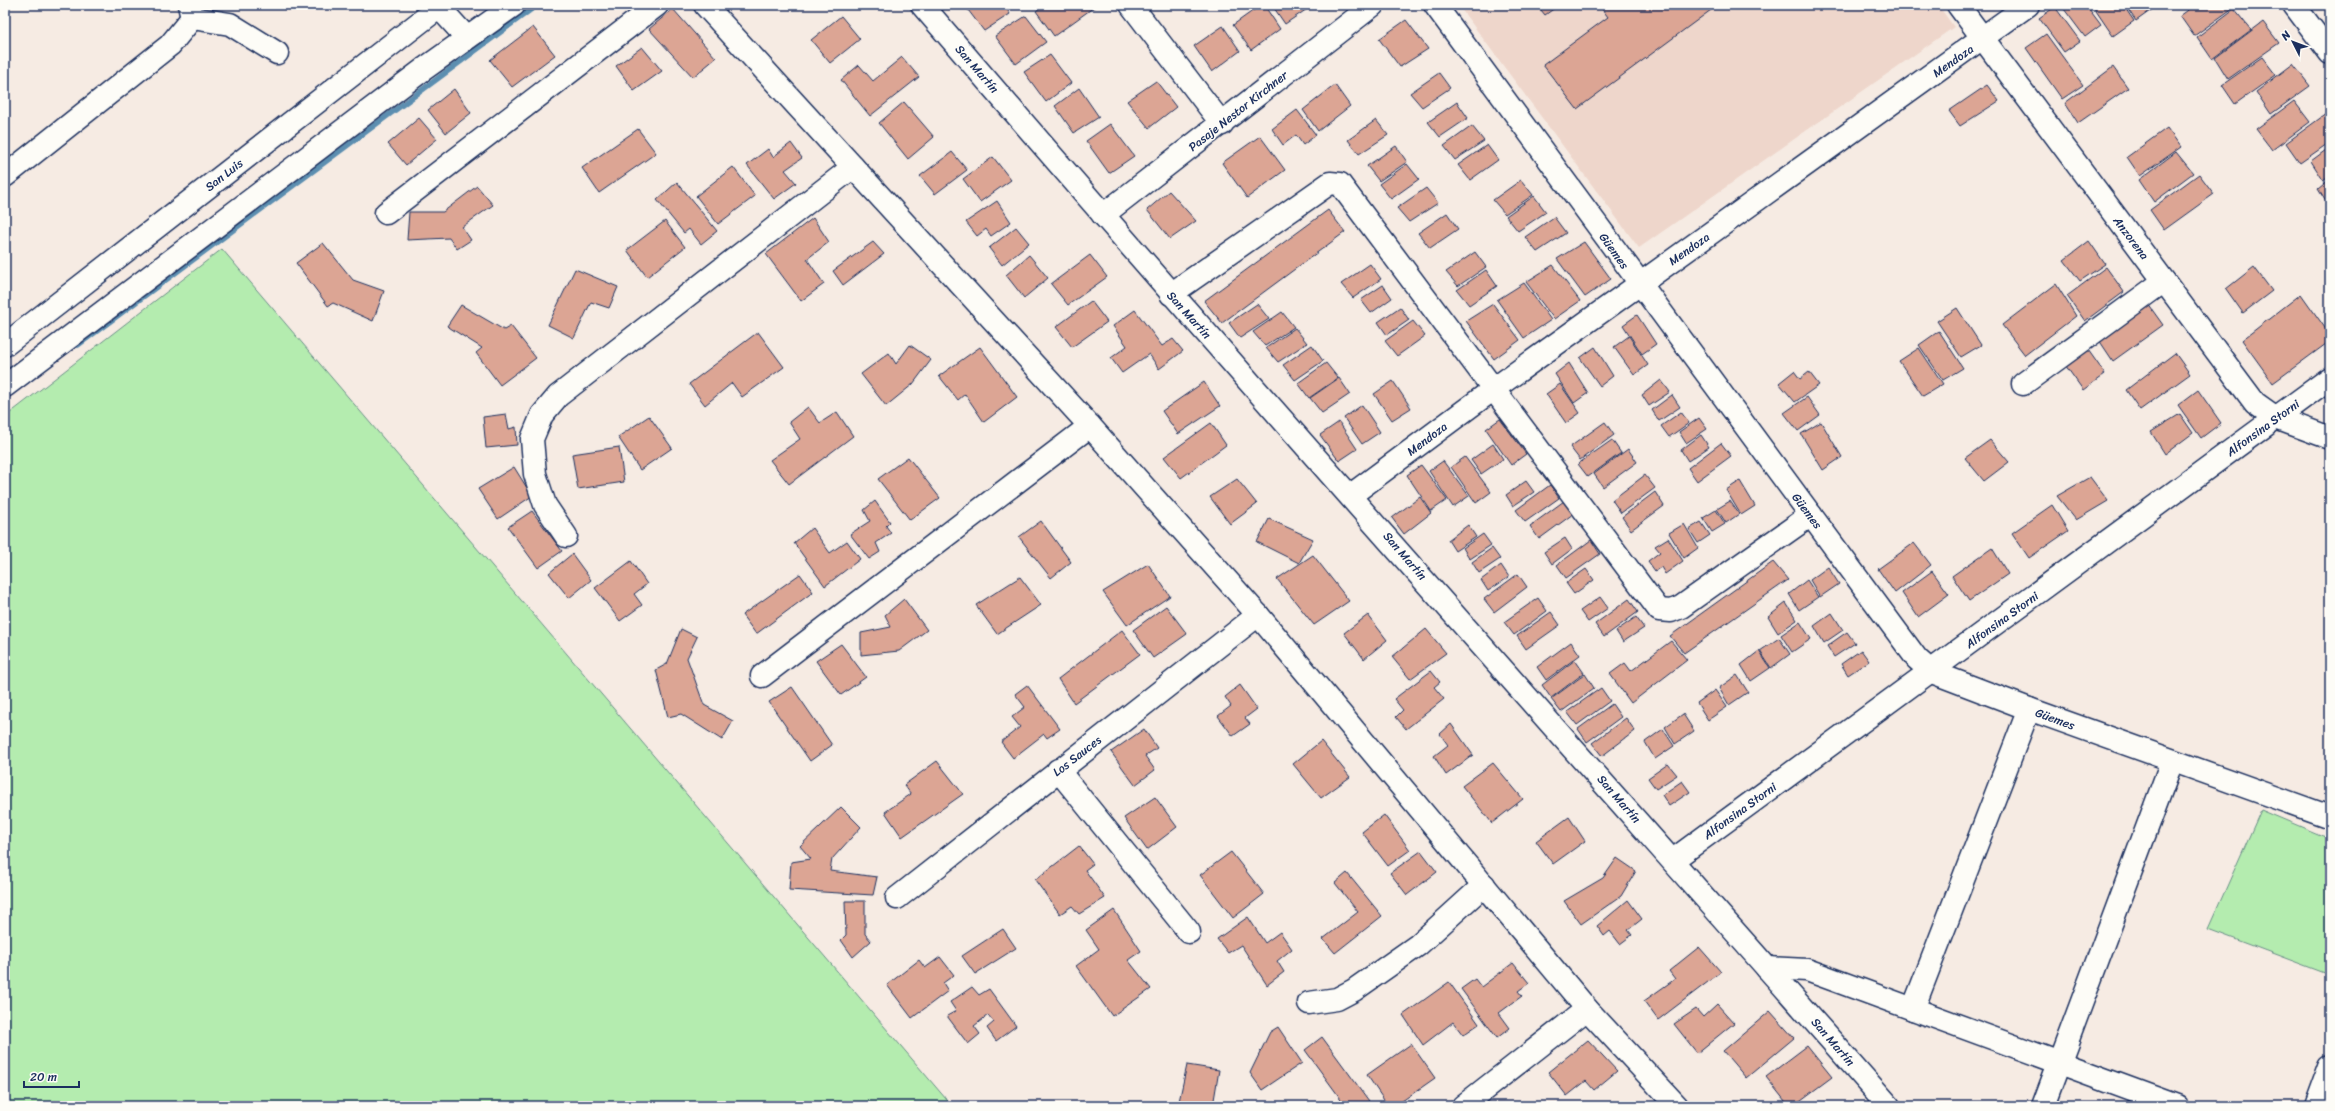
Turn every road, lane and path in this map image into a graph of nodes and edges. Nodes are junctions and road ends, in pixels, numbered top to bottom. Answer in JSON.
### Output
{"nodes":[{"id":1,"x":514,"y":5,"type":"edge"},
{"id":2,"x":657,"y":5,"type":"edge"},
{"id":3,"x":705,"y":5,"type":"edge"},
{"id":4,"x":922,"y":5,"type":"edge"},
{"id":5,"x":1131,"y":5,"type":"edge"},
{"id":6,"x":1373,"y":5,"type":"edge"},
{"id":7,"x":1434,"y":5,"type":"edge"},
{"id":8,"x":1958,"y":5,"type":"edge"},
{"id":9,"x":2028,"y":5,"type":"edge"},
{"id":10,"x":2294,"y":5,"type":"edge"},
{"id":11,"x":440,"y":6,"type":"edge"},
{"id":12,"x":190,"y":12,"type":"edge"},
{"id":13,"x":467,"y":38,"type":"junction"},
{"id":14,"x":1984,"y":39,"type":"junction"},
{"id":15,"x":277,"y":53,"type":"dead end"},
{"id":16,"x":2330,"y":53,"type":"edge"},
{"id":17,"x":1222,"y":124,"type":"junction"},
{"id":18,"x":853,"y":167,"type":"junction"},
{"id":19,"x":5,"y":176,"type":"edge"},
{"id":20,"x":386,"y":213,"type":"dead end"},
{"id":21,"x":1103,"y":215,"type":"junction"},
{"id":22,"x":2164,"y":281,"type":"junction"},
{"id":23,"x":1639,"y":284,"type":"junction"},
{"id":24,"x":1171,"y":294,"type":"junction"},
{"id":25,"x":5,"y":345,"type":"edge"},
{"id":26,"x":2330,"y":378,"type":"edge"},
{"id":27,"x":2023,"y":384,"type":"dead end"},
{"id":28,"x":5,"y":386,"type":"edge"},
{"id":29,"x":1495,"y":388,"type":"junction"},
{"id":30,"x":2276,"y":418,"type":"junction"},
{"id":31,"x":1090,"y":426,"type":"junction"},
{"id":32,"x":2330,"y":438,"type":"edge"},
{"id":33,"x":1351,"y":495,"type":"junction"},
{"id":34,"x":1811,"y":515,"type":"junction"},
{"id":35,"x":566,"y":536,"type":"dead end"},
{"id":36,"x":1258,"y":614,"type":"junction"},
{"id":37,"x":1932,"y":672,"type":"junction"},
{"id":38,"x":762,"y":676,"type":"dead end"},
{"id":39,"x":2029,"y":709,"type":"junction"},
{"id":40,"x":2172,"y":760,"type":"junction"},
{"id":41,"x":1058,"y":770,"type":"junction"},
{"id":42,"x":2330,"y":817,"type":"edge"},
{"id":43,"x":1673,"y":860,"type":"junction"},
{"id":44,"x":1484,"y":886,"type":"junction"},
{"id":45,"x":897,"y":898,"type":"dead end"},
{"id":46,"x":1189,"y":932,"type":"dead end"},
{"id":47,"x":1767,"y":968,"type":"junction"},
{"id":48,"x":1309,"y":1003,"type":"dead end"},
{"id":49,"x":1587,"y":1009,"type":"junction"},
{"id":50,"x":1913,"y":1009,"type":"junction"},
{"id":51,"x":2060,"y":1064,"type":"junction"},
{"id":52,"x":2330,"y":1065,"type":"edge"},
{"id":53,"x":1463,"y":1106,"type":"edge"},
{"id":54,"x":1677,"y":1106,"type":"edge"},
{"id":55,"x":1889,"y":1106,"type":"edge"},
{"id":56,"x":2043,"y":1106,"type":"edge"},
{"id":57,"x":2177,"y":1106,"type":"edge"},
{"id":58,"x":2315,"y":1106,"type":"edge"}],
"edges":[{"from":1,"to":13,"type":"street"},
{"from":2,"to":20,"type":"street"},
{"from":3,"to":18,"type":"street"},
{"from":4,"to":21,"type":"street","name":"San Martín"},
{"from":5,"to":17,"type":"street"},
{"from":6,"to":17,"type":"street","name":"Pasaje Nestor Kirchner"},
{"from":7,"to":23,"type":"street","name":"Güemes"},
{"from":8,"to":14,"type":"street","name":"Anzorena"},
{"from":9,"to":14,"type":"street","name":"Mendoza"},
{"from":10,"to":16,"type":"street"},
{"from":11,"to":13,"type":"street"},
{"from":11,"to":25,"type":"street","name":"San Luis"},
{"from":12,"to":15,"type":"street"},
{"from":12,"to":19,"type":"street"},
{"from":13,"to":28,"type":"street"},
{"from":14,"to":22,"type":"street","name":"Anzorena"},
{"from":14,"to":23,"type":"street","name":"Mendoza"},
{"from":17,"to":21,"type":"street","name":"Pasaje Nestor Kirchner"},
{"from":18,"to":31,"type":"street"},
{"from":18,"to":35,"type":"street"},
{"from":21,"to":24,"type":"street","name":"San Martín"},
{"from":22,"to":27,"type":"street"},
{"from":22,"to":30,"type":"street","name":"Anzorena"},
{"from":23,"to":29,"type":"street","name":"Mendoza"},
{"from":23,"to":34,"type":"street","name":"Güemes"},
{"from":24,"to":29,"type":"street"},
{"from":24,"to":33,"type":"street","name":"San Martín"},
{"from":26,"to":30,"type":"street","name":"Alfonsina Storni"},
{"from":29,"to":33,"type":"street","name":"Mendoza"},
{"from":29,"to":34,"type":"street"},
{"from":30,"to":32,"type":"street","name":"Anzorena"},
{"from":30,"to":37,"type":"street","name":"Alfonsina Storni"},
{"from":31,"to":36,"type":"street"},
{"from":31,"to":38,"type":"street"},
{"from":33,"to":43,"type":"street","name":"San Martín"},
{"from":34,"to":37,"type":"street","name":"Güemes"},
{"from":36,"to":41,"type":"street","name":"Los Sauces"},
{"from":36,"to":44,"type":"street"},
{"from":37,"to":39,"type":"street","name":"Güemes"},
{"from":37,"to":43,"type":"street","name":"Alfonsina Storni"},
{"from":39,"to":40,"type":"street","name":"Güemes"},
{"from":39,"to":50,"type":"street"},
{"from":40,"to":42,"type":"street","name":"Güemes"},
{"from":40,"to":51,"type":"street"},
{"from":41,"to":45,"type":"street","name":"Los Sauces"},
{"from":41,"to":46,"type":"street"},
{"from":43,"to":47,"type":"street","name":"San Martín"},
{"from":44,"to":48,"type":"street"},
{"from":44,"to":49,"type":"street"},
{"from":47,"to":50,"type":"street"},
{"from":47,"to":55,"type":"street","name":"San Martín"},
{"from":49,"to":53,"type":"street"},
{"from":49,"to":54,"type":"street"},
{"from":50,"to":51,"type":"street"},
{"from":51,"to":56,"type":"street"},
{"from":51,"to":57,"type":"street"},
{"from":52,"to":58,"type":"street"}]}
